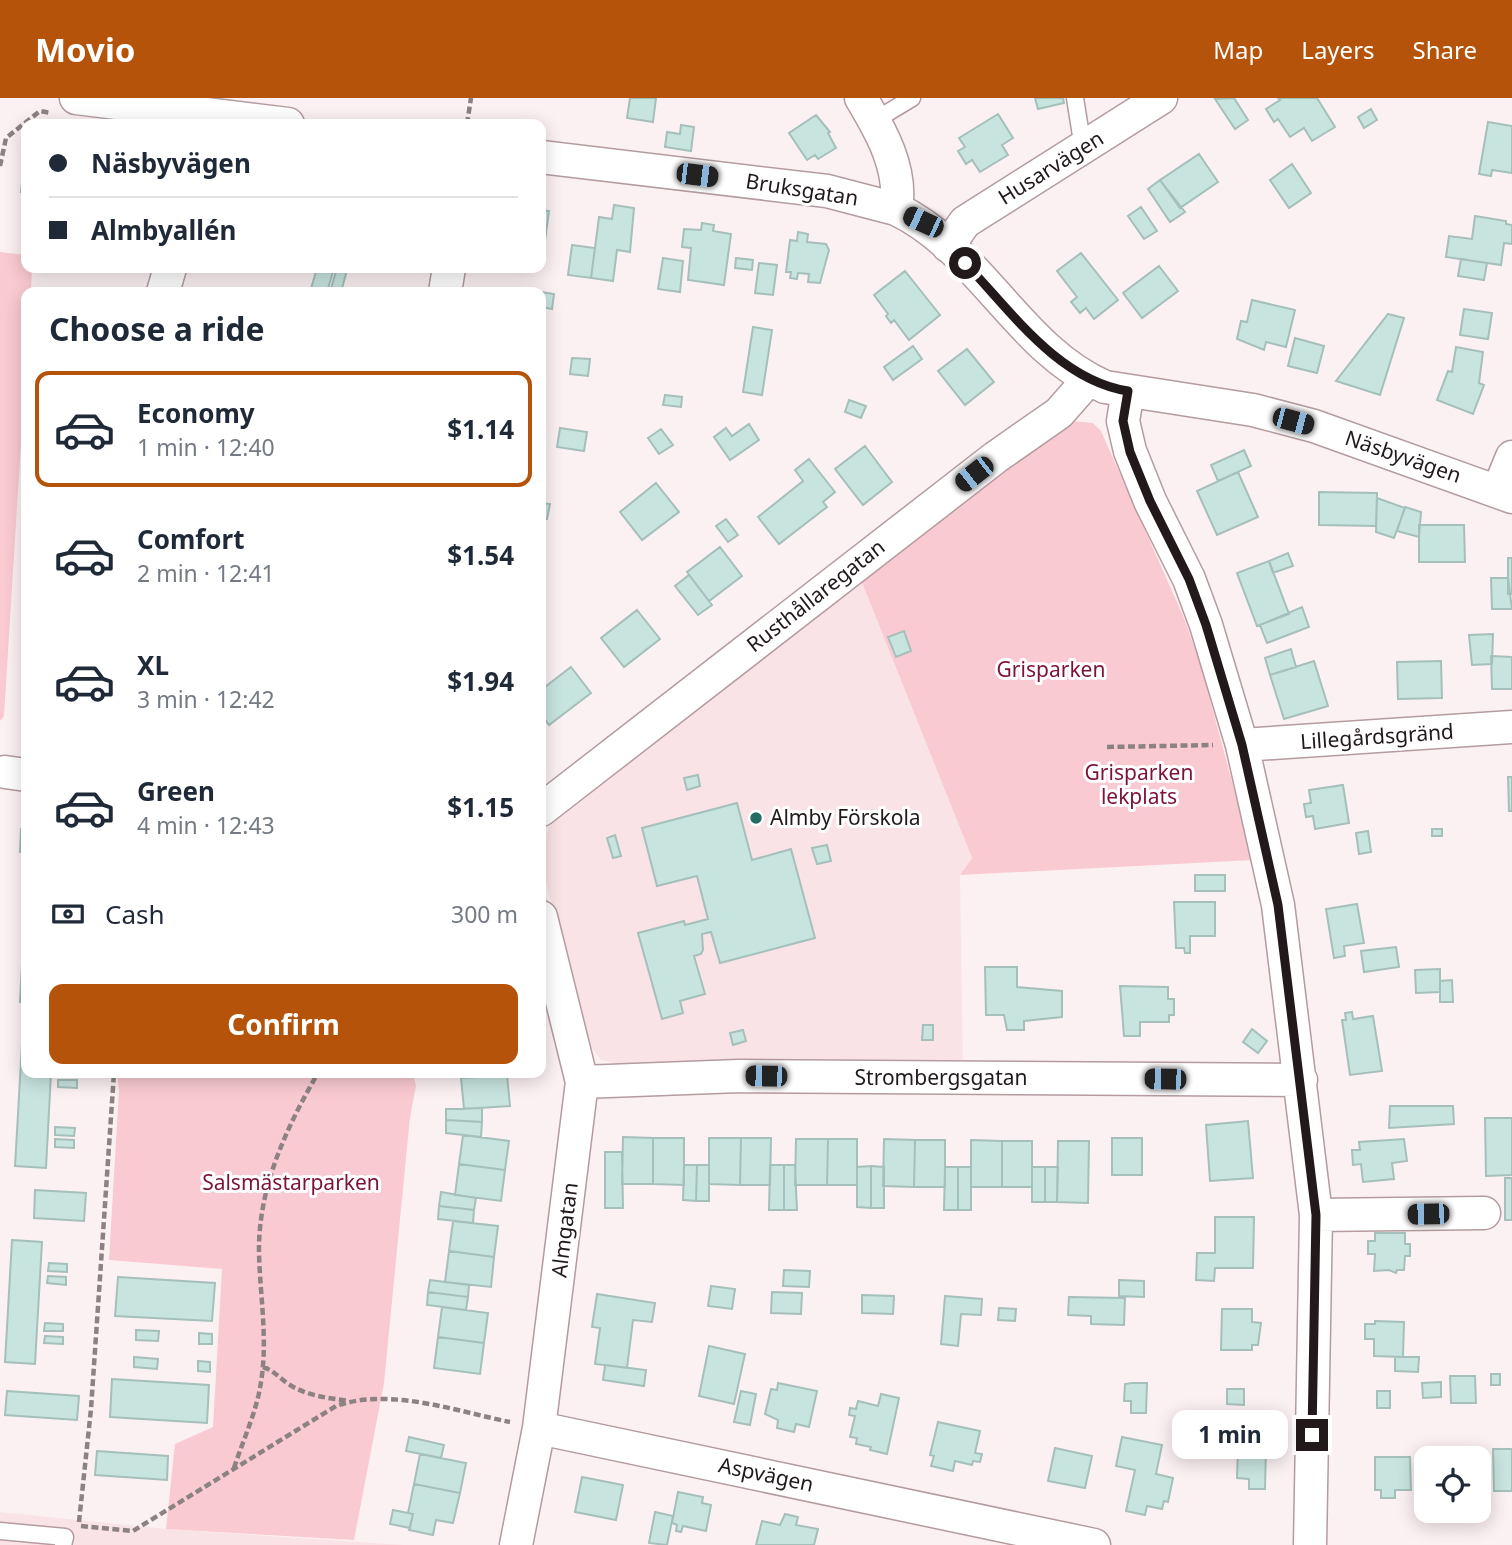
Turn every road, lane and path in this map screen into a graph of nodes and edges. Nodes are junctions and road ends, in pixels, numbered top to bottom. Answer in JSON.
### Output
{"nodes":[{"id":1,"x":76,"y":98,"type":"edge"},
{"id":2,"x":471,"y":98,"type":"edge"},
{"id":3,"x":912,"y":98,"type":"edge"},
{"id":4,"x":1075,"y":98,"type":"edge"},
{"id":5,"x":1161,"y":98,"type":"edge"},
{"id":6,"x":867,"y":110,"type":"edge"},
{"id":7,"x":211,"y":112,"type":"edge"},
{"id":8,"x":256,"y":119,"type":"edge"},
{"id":9,"x":468,"y":119,"type":"edge"},
{"id":10,"x":1083,"y":148,"type":"junction"},
{"id":11,"x":546,"y":158,"type":"edge"},
{"id":12,"x":896,"y":209,"type":"junction"},
{"id":13,"x":948,"y":246,"type":"junction"},
{"id":14,"x":1088,"y":380,"type":"junction"},
{"id":15,"x":1128,"y":391,"type":"junction"},
{"id":16,"x":1512,"y":457,"type":"edge"},
{"id":17,"x":1505,"y":494,"type":"edge"},
{"id":18,"x":1512,"y":727,"type":"edge"},
{"id":19,"x":1242,"y":745,"type":"junction"},
{"id":20,"x":1107,"y":747,"type":"dead end"},
{"id":21,"x":546,"y":806,"type":"edge"},
{"id":22,"x":546,"y":937,"type":"edge"},
{"id":23,"x":114,"y":1078,"type":"edge"},
{"id":24,"x":315,"y":1078,"type":"edge"},
{"id":25,"x":1301,"y":1080,"type":"junction"},
{"id":26,"x":582,"y":1082,"type":"junction"},
{"id":27,"x":1484,"y":1213,"type":"dead end"},
{"id":28,"x":1316,"y":1215,"type":"junction"},
{"id":29,"x":263,"y":1367,"type":"junction"},
{"id":30,"x":349,"y":1401,"type":"junction"},
{"id":31,"x":540,"y":1427,"type":"junction"},
{"id":32,"x":234,"y":1469,"type":"junction"},
{"id":33,"x":0,"y":1531,"type":"edge"},
{"id":34,"x":988,"y":1534,"type":"edge"},
{"id":35,"x":63,"y":1545,"type":"edge"},
{"id":36,"x":516,"y":1545,"type":"edge"},
{"id":37,"x":1094,"y":1545,"type":"edge"},
{"id":38,"x":1310,"y":1545,"type":"edge"}],
"edges":[{"from":1,"to":7,"type":"street"},
{"from":2,"to":9,"type":"path"},
{"from":3,"to":6,"type":"lane"},
{"from":4,"to":10,"type":"lane"},
{"from":5,"to":10,"type":"street","name":"Husarvägen"},
{"from":6,"to":12,"type":"street"},
{"from":7,"to":8,"type":"street"},
{"from":10,"to":13,"type":"street","name":"Husarvägen"},
{"from":11,"to":12,"type":"street","name":"Bruksgatan"},
{"from":12,"to":13,"type":"street","name":"Näsbyvägen"},
{"from":13,"to":14,"type":"street","name":"Näsbyvägen"},
{"from":14,"to":15,"type":"street","name":"Näsbyvägen"},
{"from":14,"to":21,"type":"street","name":"Rusthållaregatan"},
{"from":15,"to":17,"type":"street","name":"Näsbyvägen"},
{"from":15,"to":19,"type":"street"},
{"from":16,"to":17,"type":"street"},
{"from":18,"to":19,"type":"street","name":"Lillegårdsgränd"},
{"from":19,"to":20,"type":"path"},
{"from":19,"to":25,"type":"street"},
{"from":22,"to":26,"type":"street","name":"Almgatan"},
{"from":23,"to":32,"type":"path"},
{"from":24,"to":29,"type":"path"},
{"from":25,"to":26,"type":"street","name":"Strombergsgatan"},
{"from":25,"to":28,"type":"street"},
{"from":26,"to":31,"type":"street","name":"Almgatan"},
{"from":27,"to":28,"type":"street"},
{"from":28,"to":38,"type":"street"},
{"from":29,"to":30,"type":"path"},
{"from":29,"to":32,"type":"path"},
{"from":30,"to":31,"type":"path"},
{"from":30,"to":32,"type":"path"},
{"from":31,"to":34,"type":"street","name":"Aspvägen"},
{"from":31,"to":36,"type":"street","name":"Almgatan"},
{"from":33,"to":35,"type":"lane"},
{"from":34,"to":37,"type":"street","name":"Aspvägen"}]}
